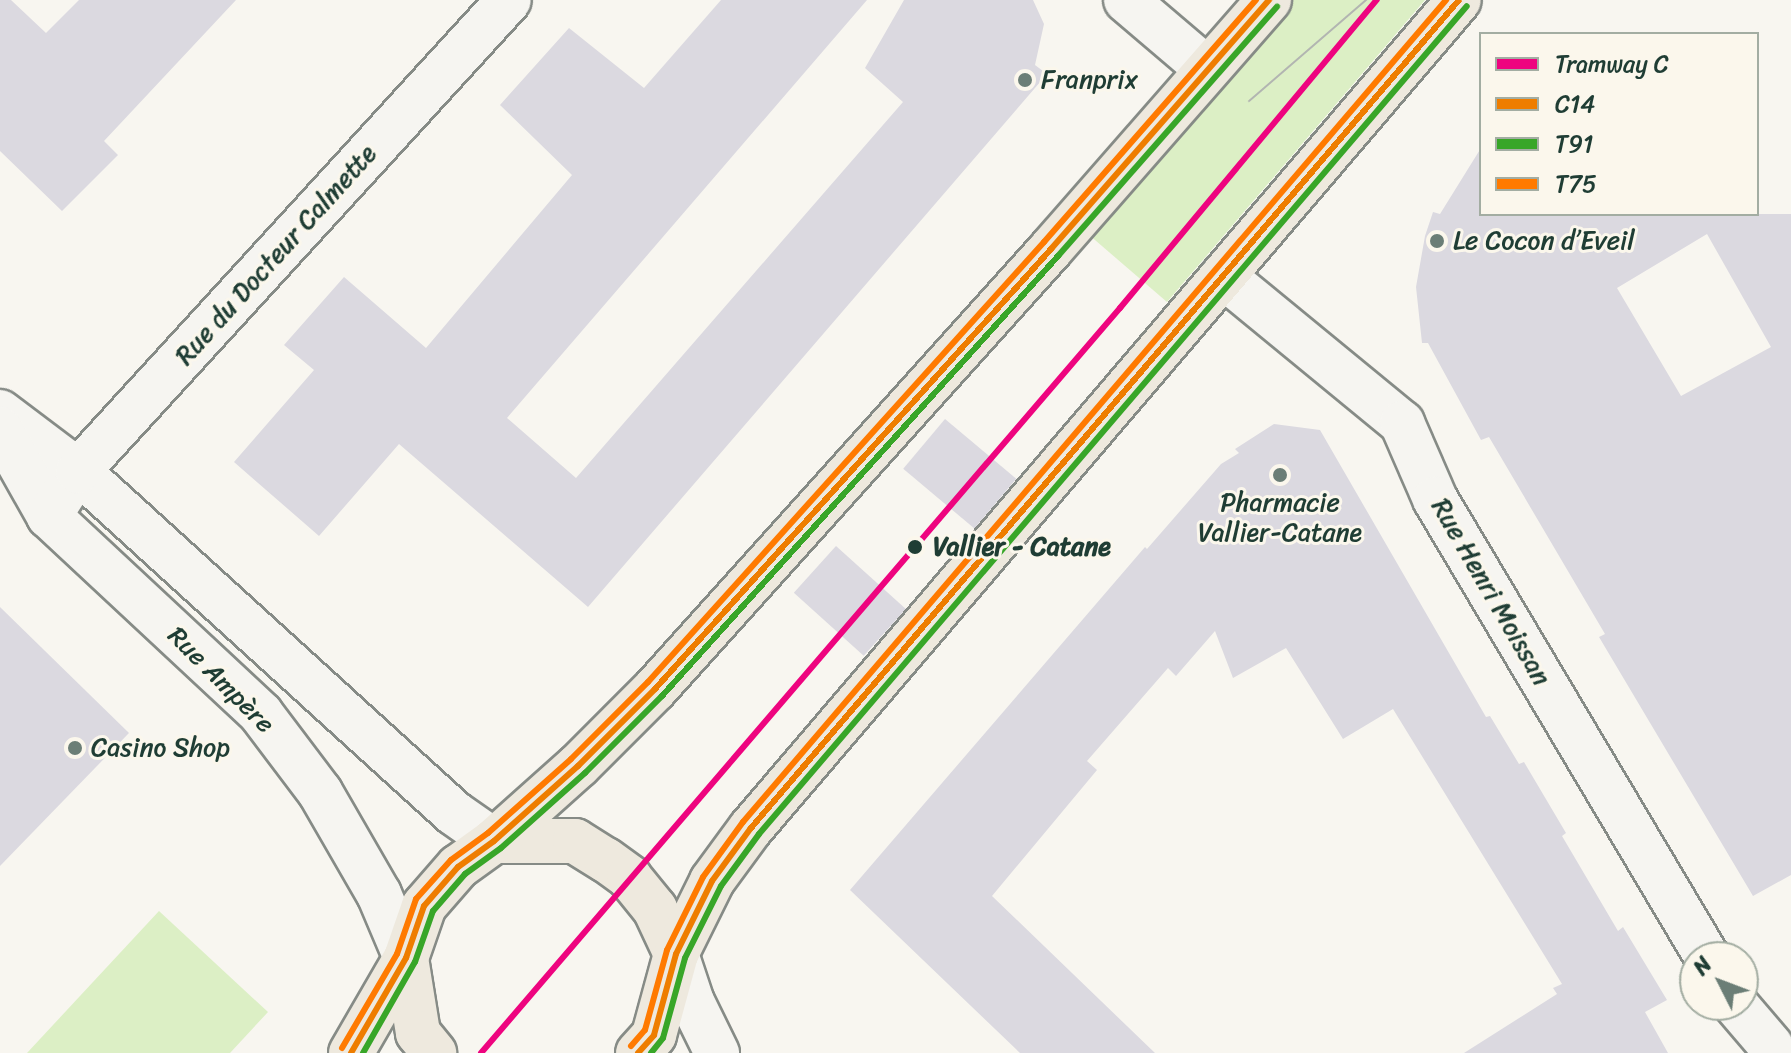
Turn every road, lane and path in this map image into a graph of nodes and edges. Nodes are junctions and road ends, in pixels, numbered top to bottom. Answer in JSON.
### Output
{"nodes":[{"id":1,"x":509,"y":0,"type":"edge"},
{"id":2,"x":1126,"y":0,"type":"edge"},
{"id":3,"x":1269,"y":0,"type":"edge"},
{"id":4,"x":1459,"y":0,"type":"edge"},
{"id":5,"x":1207,"y":69,"type":"junction"},
{"id":6,"x":1223,"y":276,"type":"junction"},
{"id":7,"x":0,"y":412,"type":"edge"},
{"id":8,"x":0,"y":429,"type":"edge"},
{"id":9,"x":78,"y":471,"type":"junction"},
{"id":10,"x":49,"y":516,"type":"junction"},
{"id":11,"x":494,"y":841,"type":"junction"},
{"id":12,"x":1697,"y":941,"type":"edge"},
{"id":13,"x":676,"y":954,"type":"junction"},
{"id":14,"x":406,"y":958,"type":"junction"},
{"id":15,"x":1752,"y":1021,"type":"edge"},
{"id":16,"x":1774,"y":1044,"type":"edge"},
{"id":17,"x":351,"y":1053,"type":"edge"},
{"id":18,"x":434,"y":1053,"type":"edge"},
{"id":19,"x":638,"y":1053,"type":"edge"},
{"id":20,"x":717,"y":1053,"type":"edge"}],
"edges":[{"from":1,"to":9,"type":"street","name":"Rue du Docteur Calmette"},
{"from":2,"to":5,"type":"street"},
{"from":3,"to":5,"type":"main road"},
{"from":4,"to":6,"type":"main road"},
{"from":5,"to":11,"type":"main road"},
{"from":6,"to":12,"type":"street","name":"Rue Henri Moissan"},
{"from":6,"to":13,"type":"main road"},
{"from":7,"to":9,"type":"street","name":"Rue Ampère"},
{"from":8,"to":10,"type":"street","name":"Rue Ampère"},
{"from":9,"to":10,"type":"street","name":"Rue du Docteur Calmette"},
{"from":9,"to":11,"type":"street","name":"Rue Ampère"},
{"from":10,"to":14,"type":"street","name":"Rue Ampère"},
{"from":11,"to":13,"type":"main road"},
{"from":11,"to":14,"type":"main road"},
{"from":13,"to":19,"type":"main road"},
{"from":13,"to":20,"type":"street"},
{"from":14,"to":17,"type":"main road"},
{"from":14,"to":18,"type":"main road"},
{"from":15,"to":16,"type":"street"}]}
